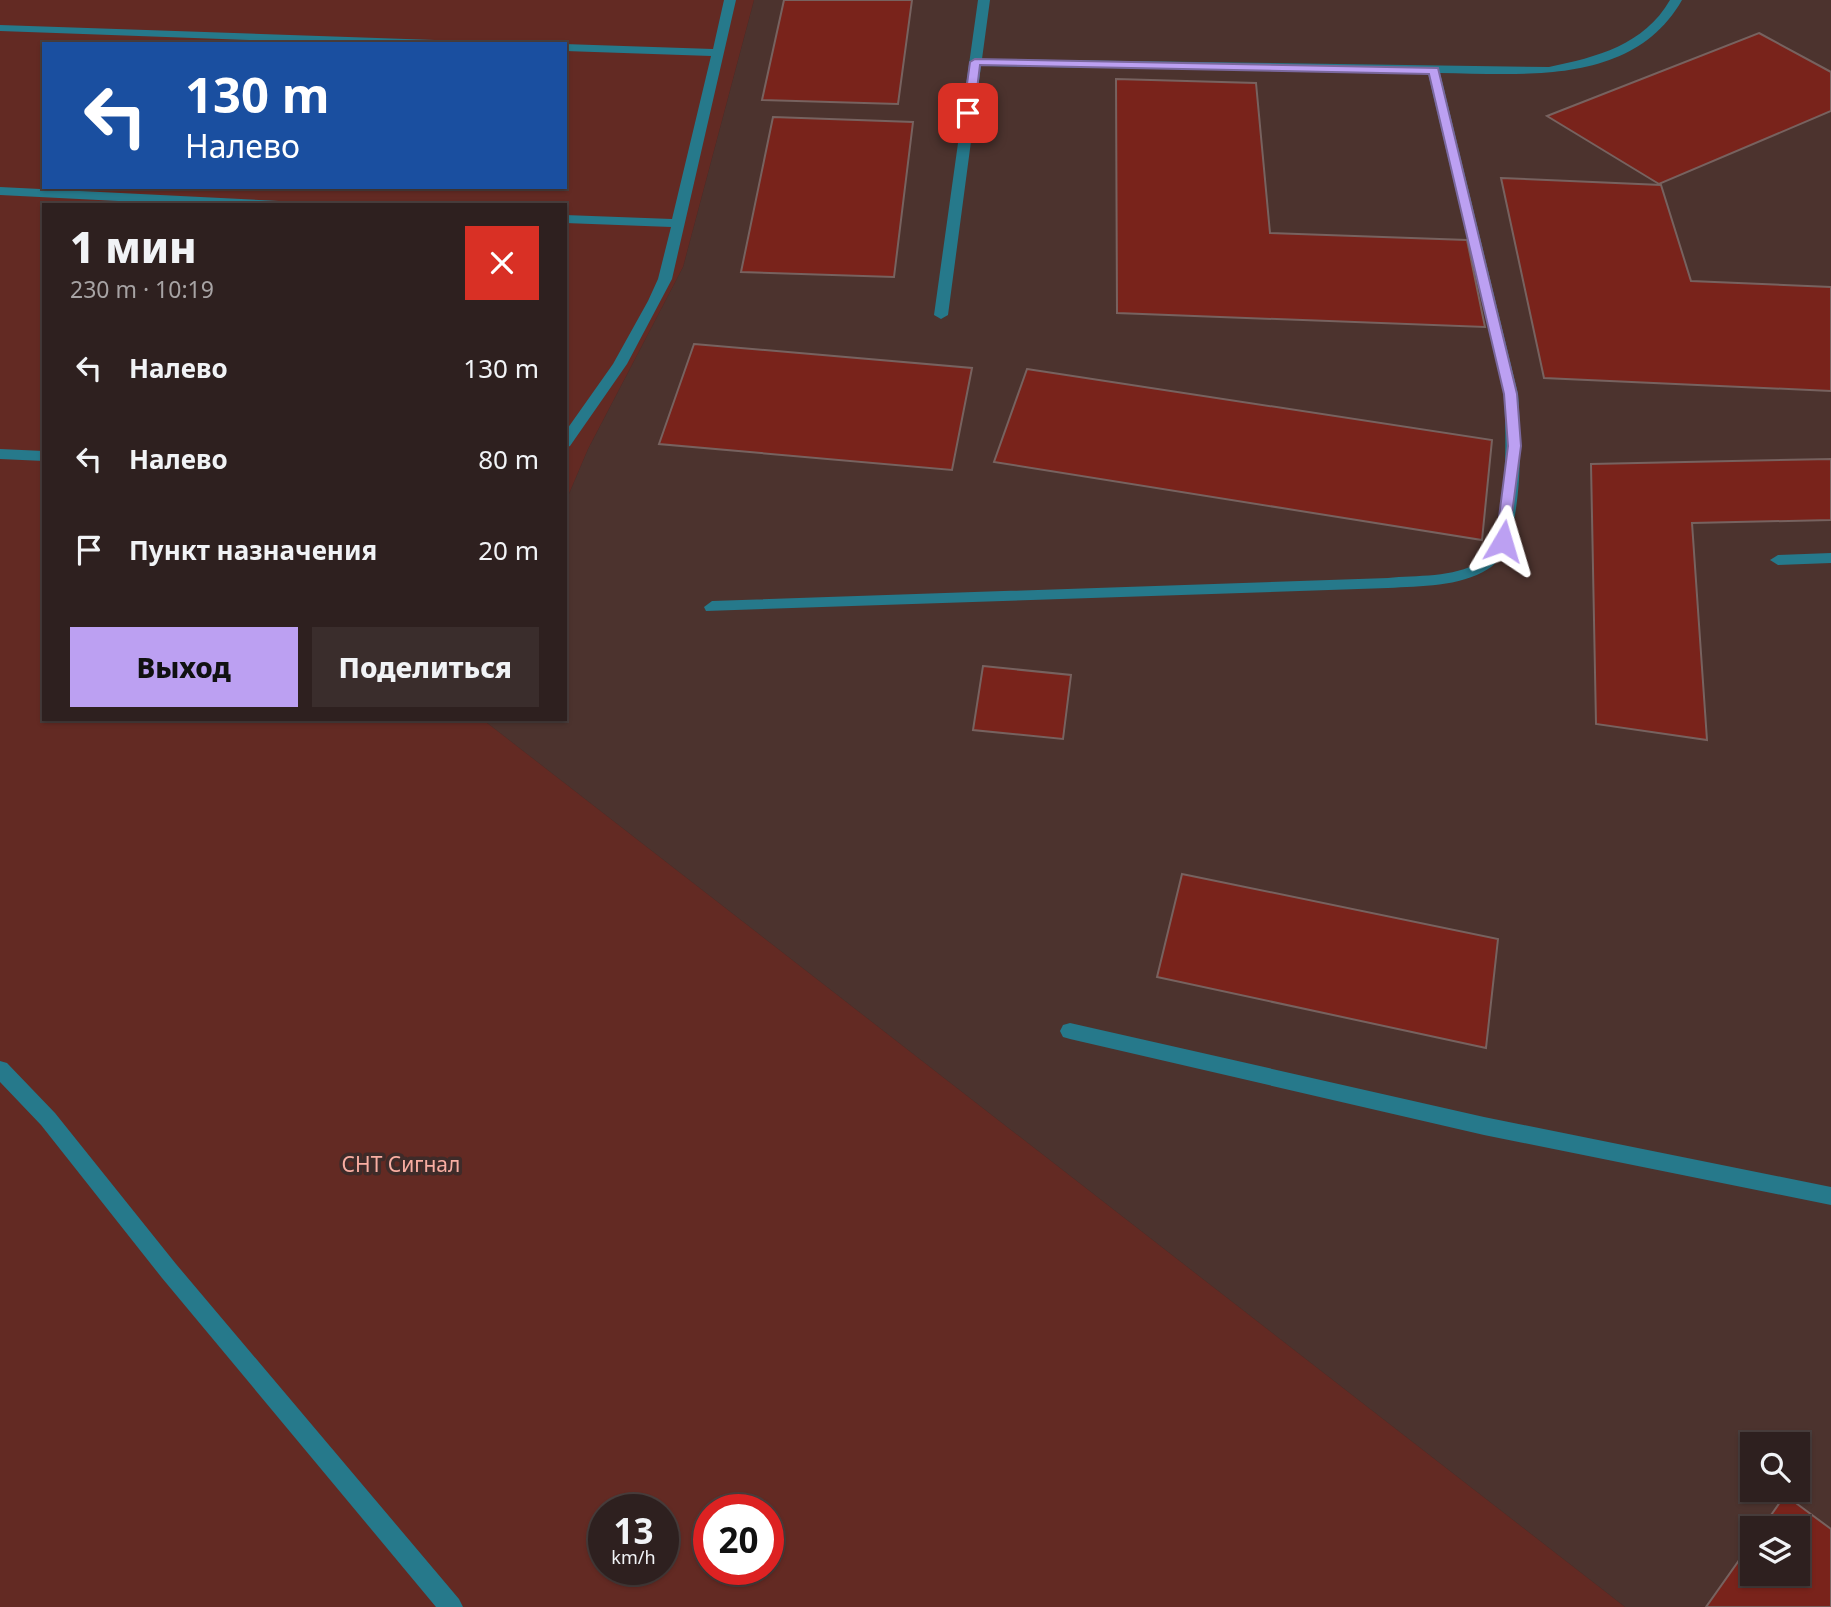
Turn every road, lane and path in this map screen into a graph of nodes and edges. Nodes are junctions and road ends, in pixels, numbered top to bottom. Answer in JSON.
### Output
{"nodes":[{"id":1,"x":730,"y":0,"type":"edge"},
{"id":2,"x":984,"y":0,"type":"edge"},
{"id":3,"x":1676,"y":0,"type":"edge"},
{"id":4,"x":0,"y":28,"type":"edge"},
{"id":5,"x":406,"y":42,"type":"edge"},
{"id":6,"x":567,"y":47,"type":"edge"},
{"id":7,"x":717,"y":53,"type":"junction"},
{"id":8,"x":975,"y":62,"type":"junction"},
{"id":9,"x":1434,"y":71,"type":"junction"},
{"id":10,"x":0,"y":191,"type":"edge"},
{"id":11,"x":239,"y":203,"type":"edge"},
{"id":12,"x":567,"y":219,"type":"edge"},
{"id":13,"x":677,"y":223,"type":"junction"},
{"id":14,"x":941,"y":315,"type":"dead end"},
{"id":15,"x":567,"y":440,"type":"edge"},
{"id":16,"x":0,"y":454,"type":"edge"},
{"id":17,"x":42,"y":456,"type":"edge"},
{"id":18,"x":1831,"y":558,"type":"edge"},
{"id":19,"x":1778,"y":560,"type":"dead end"},
{"id":20,"x":712,"y":607,"type":"dead end"},
{"id":21,"x":1070,"y":1031,"type":"dead end"},
{"id":22,"x":0,"y":1069,"type":"edge"},
{"id":23,"x":1831,"y":1196,"type":"edge"},
{"id":24,"x":451,"y":1607,"type":"edge"}],
"edges":[{"from":1,"to":7,"type":"lane"},
{"from":2,"to":8,"type":"lane"},
{"from":3,"to":9,"type":"lane"},
{"from":4,"to":5,"type":"lane"},
{"from":6,"to":7,"type":"lane"},
{"from":7,"to":13,"type":"lane"},
{"from":8,"to":9,"type":"lane"},
{"from":8,"to":14,"type":"lane"},
{"from":9,"to":20,"type":"lane"},
{"from":10,"to":11,"type":"lane"},
{"from":12,"to":13,"type":"lane"},
{"from":13,"to":15,"type":"lane"},
{"from":16,"to":17,"type":"lane"},
{"from":18,"to":19,"type":"lane"},
{"from":21,"to":23,"type":"lane"},
{"from":22,"to":24,"type":"lane"}]}
